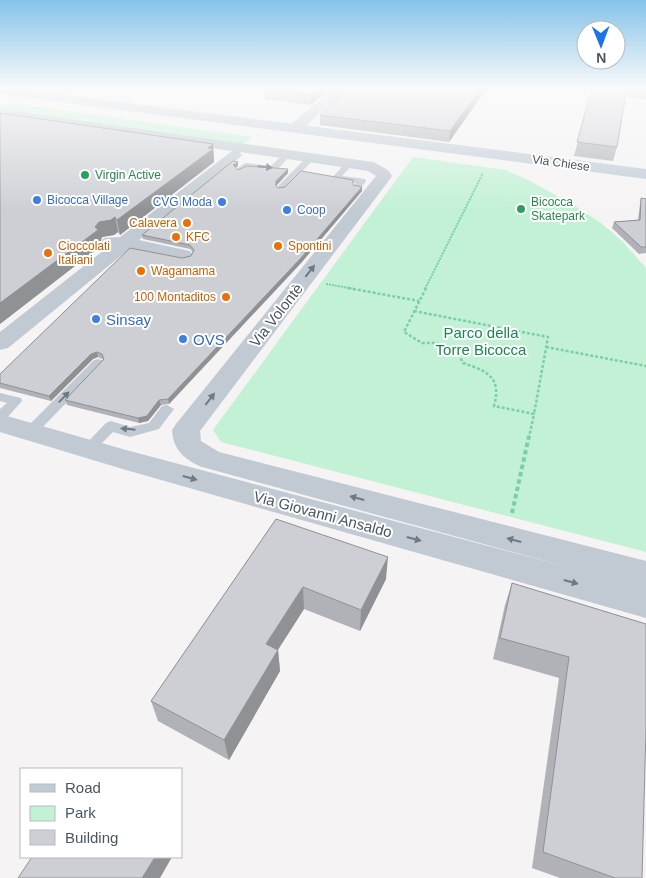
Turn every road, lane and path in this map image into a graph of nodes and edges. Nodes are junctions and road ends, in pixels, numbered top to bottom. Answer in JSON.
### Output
{"nodes":[{"id":1,"x":85,"y":129,"type":"edge"},
{"id":2,"x":301,"y":129,"type":"edge"},
{"id":3,"x":288,"y":154,"type":"junction"},
{"id":4,"x":239,"y":158,"type":"junction"},
{"id":5,"x":311,"y":158,"type":"junction"},
{"id":6,"x":350,"y":164,"type":"junction"},
{"id":7,"x":483,"y":173,"type":"dead end"},
{"id":8,"x":646,"y":174,"type":"edge"},
{"id":9,"x":357,"y":187,"type":"edge"},
{"id":10,"x":281,"y":188,"type":"edge"},
{"id":11,"x":115,"y":241,"type":"junction"},
{"id":12,"x":183,"y":255,"type":"dead end"},
{"id":13,"x":303,"y":280,"type":"junction"},
{"id":14,"x":419,"y":301,"type":"junction"},
{"id":15,"x":414,"y":311,"type":"junction"},
{"id":16,"x":0,"y":343,"type":"edge"},
{"id":17,"x":546,"y":347,"type":"junction"},
{"id":18,"x":98,"y":363,"type":"edge"},
{"id":19,"x":646,"y":366,"type":"edge"},
{"id":20,"x":0,"y":397,"type":"edge"},
{"id":21,"x":168,"y":409,"type":"dead end"},
{"id":22,"x":534,"y":414,"type":"junction"},
{"id":23,"x":0,"y":417,"type":"edge"},
{"id":24,"x":0,"y":422,"type":"edge"},
{"id":25,"x":186,"y":430,"type":"junction"},
{"id":26,"x":30,"y":432,"type":"junction"},
{"id":27,"x":88,"y":449,"type":"junction"},
{"id":28,"x":126,"y":460,"type":"junction"},
{"id":29,"x":506,"y":538,"type":"junction"},
{"id":30,"x":646,"y":576,"type":"edge"},
{"id":31,"x":646,"y":603,"type":"edge"}],
"edges":[{"from":1,"to":4,"type":"street"},
{"from":2,"to":8,"type":"street","name":"Via Chiese"},
{"from":3,"to":4,"type":"street"},
{"from":4,"to":3,"type":"lane","one_way":true},
{"from":3,"to":5,"type":"street"},
{"from":4,"to":11,"type":"street"},
{"from":5,"to":6,"type":"street"},
{"from":5,"to":10,"type":"lane"},
{"from":6,"to":9,"type":"lane"},
{"from":13,"to":6,"type":"street","name":"Via Volontè","one_way":true},
{"from":7,"to":14,"type":"path"},
{"from":11,"to":12,"type":"street"},
{"from":11,"to":16,"type":"street"},
{"from":13,"to":14,"type":"path"},
{"from":25,"to":13,"type":"street","name":"Via Volontè","one_way":true},
{"from":14,"to":15,"type":"path"},
{"from":15,"to":17,"type":"path"},
{"from":15,"to":22,"type":"path"},
{"from":17,"to":19,"type":"path"},
{"from":17,"to":22,"type":"path"},
{"from":26,"to":18,"type":"lane","one_way":true},
{"from":20,"to":23,"type":"lane"},
{"from":21,"to":27,"type":"lane","one_way":true},
{"from":22,"to":29,"type":"path"},
{"from":24,"to":26,"type":"street","name":"Via Giovanni Ansaldo"},
{"from":25,"to":28,"type":"street","name":"Via Volontè"},
{"from":29,"to":25,"type":"street","name":"Via Giovanni Ansaldo","one_way":true},
{"from":26,"to":27,"type":"street","name":"Via Giovanni Ansaldo"},
{"from":27,"to":28,"type":"street","name":"Via Giovanni Ansaldo"},
{"from":28,"to":31,"type":"street","name":"Via Giovanni Ansaldo","one_way":true},
{"from":30,"to":29,"type":"street","name":"Via Giovanni Ansaldo","one_way":true}]}
